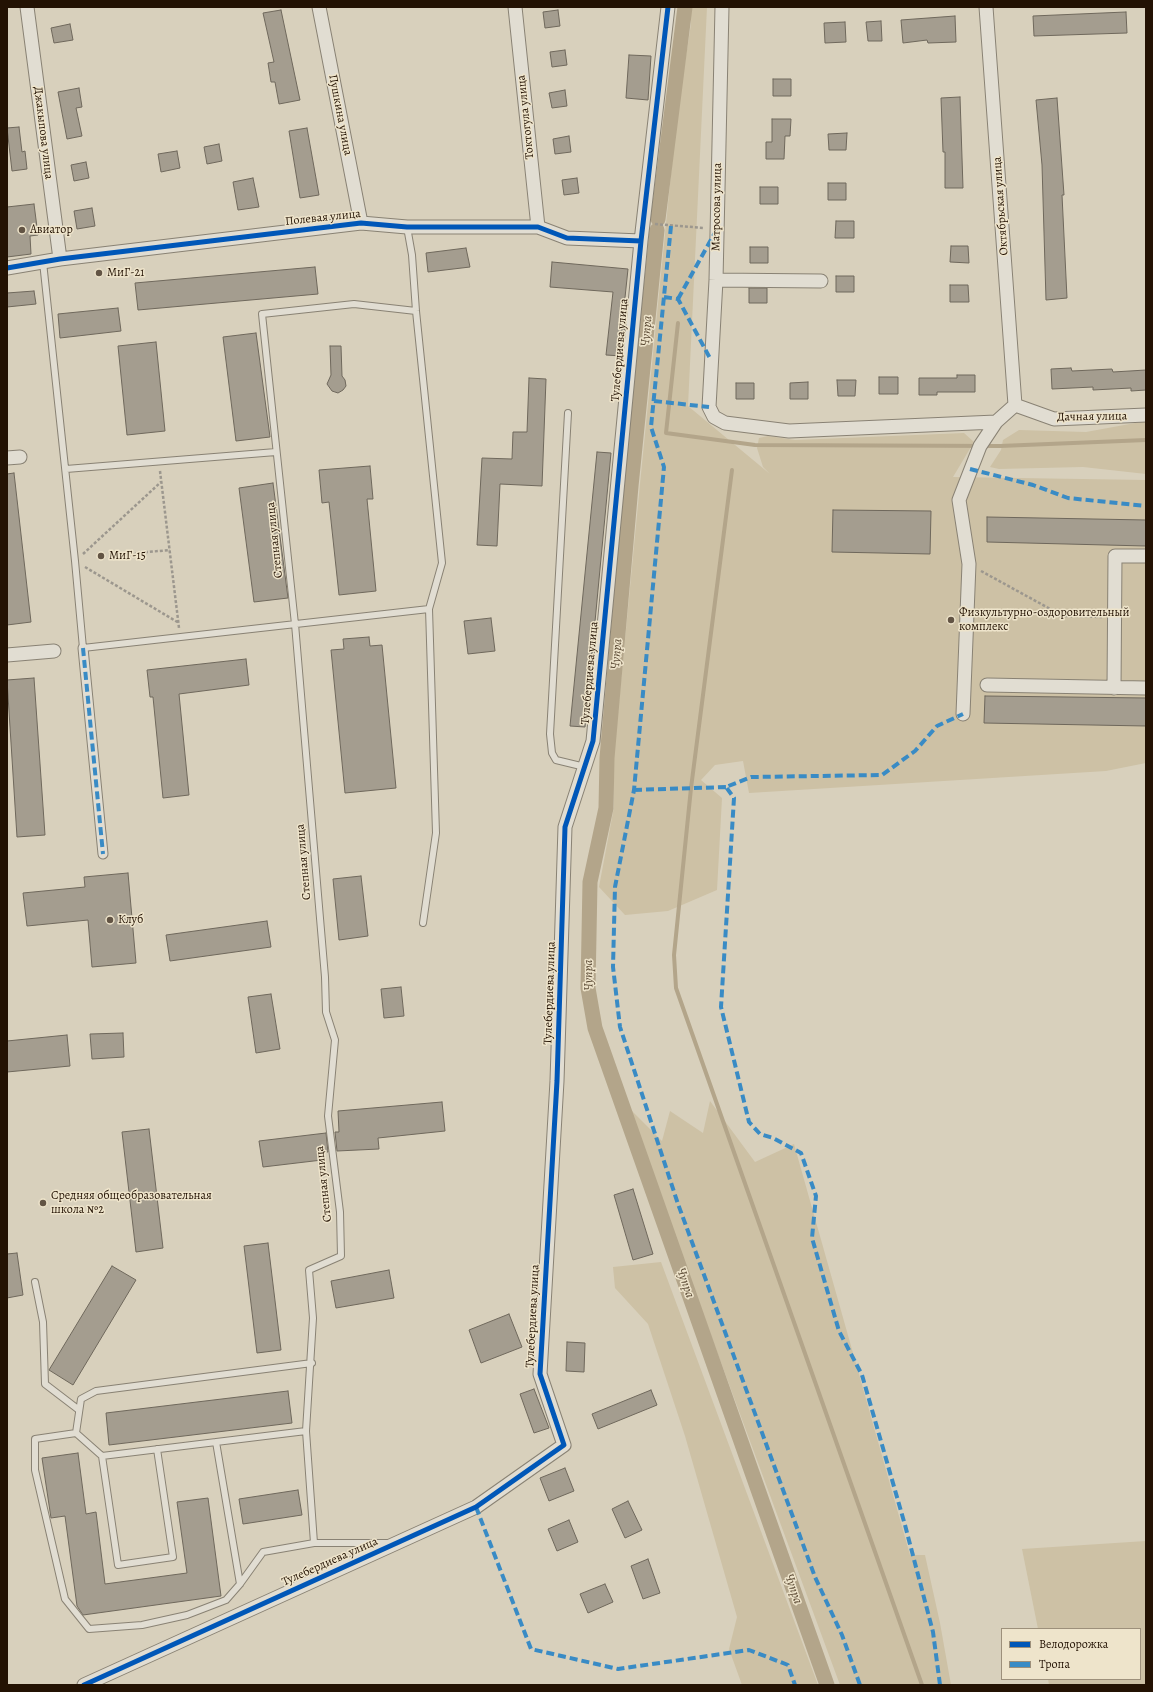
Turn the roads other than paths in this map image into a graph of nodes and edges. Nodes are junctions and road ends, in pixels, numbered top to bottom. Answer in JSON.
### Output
{"nodes":[{"id":1,"x":27,"y":7,"type":"edge"},
{"id":2,"x":319,"y":7,"type":"edge"},
{"id":3,"x":516,"y":7,"type":"edge"},
{"id":4,"x":668,"y":7,"type":"edge"},
{"id":5,"x":722,"y":7,"type":"edge"},
{"id":6,"x":986,"y":7,"type":"edge"},
{"id":7,"x":361,"y":223,"type":"junction"},
{"id":8,"x":407,"y":227,"type":"junction"},
{"id":9,"x":538,"y":227,"type":"junction"},
{"id":10,"x":641,"y":241,"type":"junction"},
{"id":11,"x":60,"y":259,"type":"junction"},
{"id":12,"x":43,"y":262,"type":"junction"},
{"id":13,"x":7,"y":268,"type":"edge"},
{"id":14,"x":716,"y":280,"type":"junction"},
{"id":15,"x":821,"y":281,"type":"dead end"},
{"id":16,"x":416,"y":311,"type":"junction"},
{"id":17,"x":1015,"y":405,"type":"junction"},
{"id":18,"x":568,"y":413,"type":"dead end"},
{"id":19,"x":1146,"y":415,"type":"edge"},
{"id":20,"x":996,"y":422,"type":"junction"},
{"id":21,"x":276,"y":452,"type":"junction"},
{"id":22,"x":66,"y":469,"type":"junction"},
{"id":23,"x":1146,"y":556,"type":"edge"},
{"id":24,"x":429,"y":609,"type":"junction"},
{"id":25,"x":294,"y":624,"type":"junction"},
{"id":26,"x":82,"y":648,"type":"junction"},
{"id":27,"x":54,"y":651,"type":"dead end"},
{"id":28,"x":7,"y":655,"type":"edge"},
{"id":29,"x":987,"y":685,"type":"dead end"},
{"id":30,"x":1114,"y":688,"type":"junction"},
{"id":31,"x":1146,"y":688,"type":"edge"},
{"id":32,"x":963,"y":714,"type":"dead end"},
{"id":33,"x":585,"y":767,"type":"junction"},
{"id":34,"x":103,"y":854,"type":"dead end"},
{"id":35,"x":423,"y":923,"type":"dead end"},
{"id":36,"x":35,"y":1282,"type":"dead end"},
{"id":37,"x":312,"y":1363,"type":"junction"},
{"id":38,"x":79,"y":1410,"type":"junction"},
{"id":39,"x":306,"y":1431,"type":"junction"},
{"id":40,"x":76,"y":1433,"type":"junction"},
{"id":41,"x":216,"y":1442,"type":"junction"},
{"id":42,"x":157,"y":1449,"type":"junction"},
{"id":43,"x":102,"y":1456,"type":"junction"},
{"id":44,"x":314,"y":1543,"type":"junction"},
{"id":45,"x":398,"y":1543,"type":"junction"},
{"id":46,"x":240,"y":1584,"type":"junction"},
{"id":47,"x":84,"y":1685,"type":"edge"}],
"edges":[{"from":1,"to":11,"type":"street","name":"Джакыпова улица"},
{"from":2,"to":7,"type":"street","name":"Пушкина улица"},
{"from":3,"to":9,"type":"street","name":"Токтогула улица"},
{"from":4,"to":10,"type":"street","name":"Тулебердиева улица"},
{"from":5,"to":14,"type":"street","name":"Матросова улица"},
{"from":6,"to":17,"type":"street","name":"Октябрьская улица"},
{"from":7,"to":8,"type":"street","name":"Полевая улица"},
{"from":7,"to":11,"type":"street","name":"Полевая улица"},
{"from":8,"to":9,"type":"street","name":"Полевая улица"},
{"from":8,"to":16,"type":"lane"},
{"from":9,"to":10,"type":"street","name":"Полевая улица"},
{"from":10,"to":33,"type":"street","name":"Тулебердиева улица"},
{"from":11,"to":12,"type":"street","name":"Полевая улица"},
{"from":12,"to":13,"type":"street","name":"Полевая улица"},
{"from":12,"to":22,"type":"lane"},
{"from":14,"to":15,"type":"street"},
{"from":14,"to":20,"type":"street","name":"Матросова улица"},
{"from":16,"to":21,"type":"lane","name":"Степная улица"},
{"from":16,"to":24,"type":"lane"},
{"from":17,"to":19,"type":"street","name":"Дачная улица"},
{"from":17,"to":20,"type":"street"},
{"from":18,"to":33,"type":"lane"},
{"from":20,"to":32,"type":"street"},
{"from":21,"to":22,"type":"lane"},
{"from":21,"to":25,"type":"lane","name":"Степная улица"},
{"from":22,"to":26,"type":"lane"},
{"from":23,"to":30,"type":"street"},
{"from":24,"to":25,"type":"lane"},
{"from":24,"to":35,"type":"lane"},
{"from":25,"to":26,"type":"lane"},
{"from":25,"to":37,"type":"lane","name":"Степная улица"},
{"from":26,"to":34,"type":"street"},
{"from":27,"to":28,"type":"street"},
{"from":29,"to":30,"type":"street"},
{"from":30,"to":31,"type":"street"},
{"from":33,"to":45,"type":"street","name":"Тулебердиева улица"},
{"from":36,"to":38,"type":"lane"},
{"from":37,"to":38,"type":"lane"},
{"from":37,"to":39,"type":"lane","name":"Степная улица"},
{"from":38,"to":40,"type":"lane"},
{"from":39,"to":41,"type":"lane"},
{"from":39,"to":44,"type":"lane","name":"Степная улица"},
{"from":40,"to":43,"type":"lane"},
{"from":40,"to":46,"type":"lane"},
{"from":41,"to":42,"type":"lane"},
{"from":41,"to":46,"type":"lane"},
{"from":42,"to":43,"type":"lane"},
{"from":42,"to":43,"type":"lane"},
{"from":44,"to":45,"type":"lane"},
{"from":44,"to":46,"type":"lane"},
{"from":45,"to":47,"type":"street","name":"Тулебердиева улица"}]}
